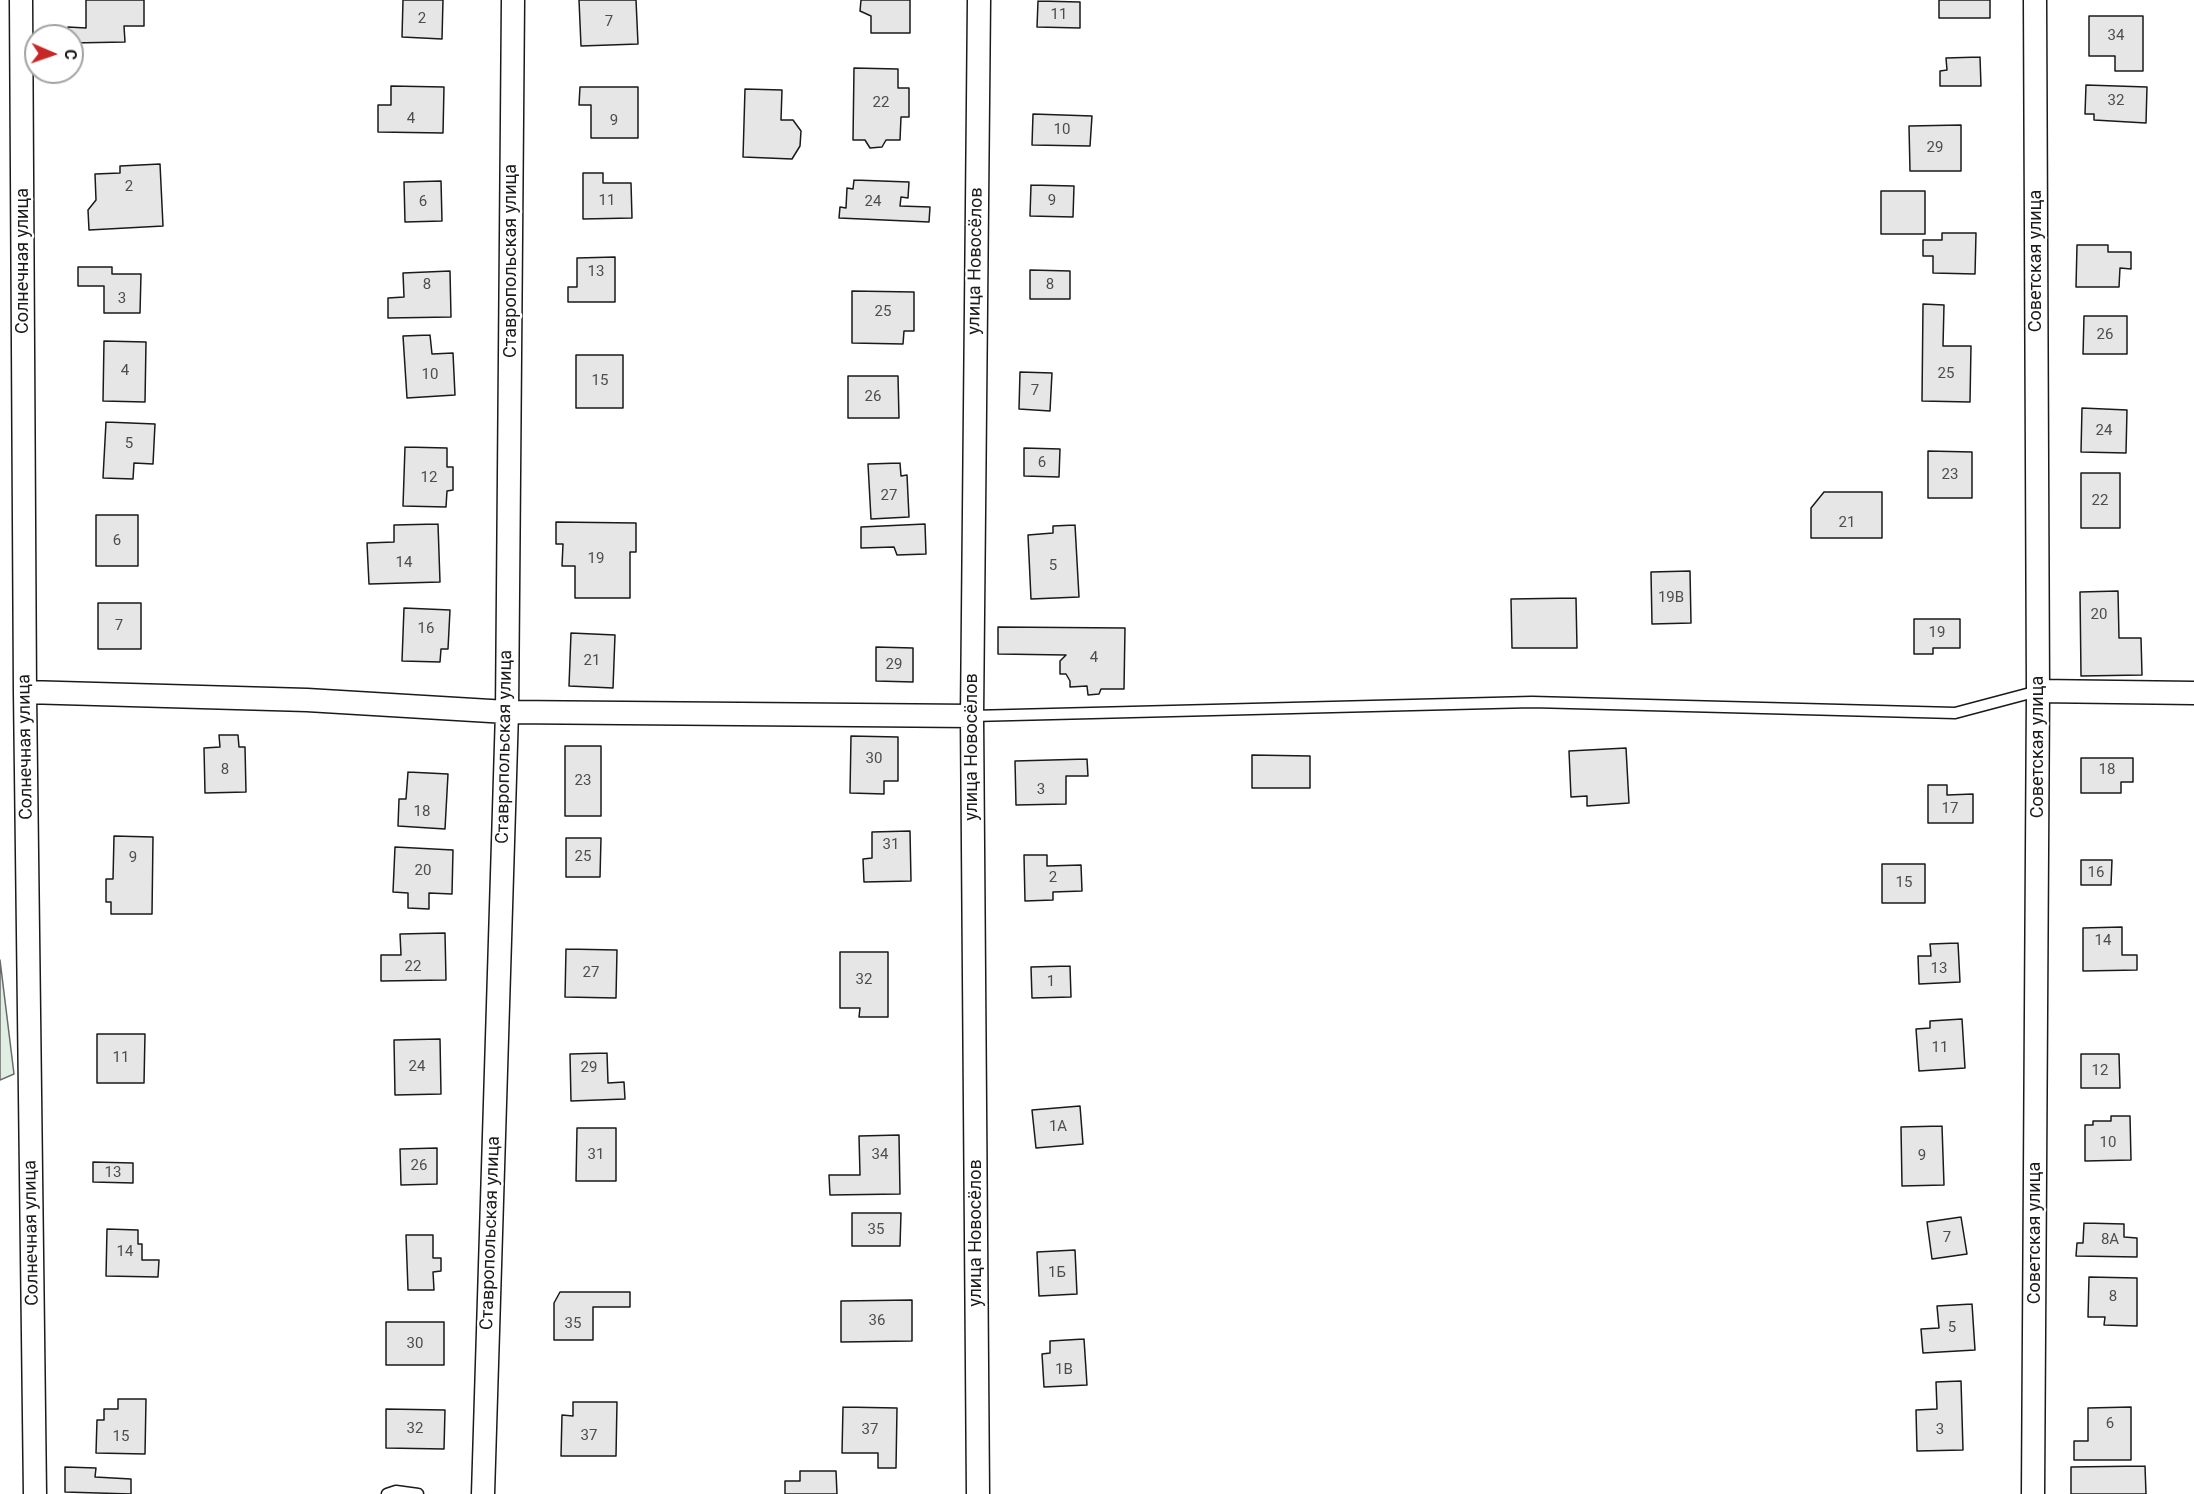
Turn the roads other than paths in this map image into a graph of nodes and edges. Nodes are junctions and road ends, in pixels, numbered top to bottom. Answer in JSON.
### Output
{"nodes":[{"id":1,"x":21,"y":0,"type":"edge"},
{"id":2,"x":513,"y":0,"type":"edge"},
{"id":3,"x":979,"y":0,"type":"edge"},
{"id":4,"x":2036,"y":0,"type":"edge"},
{"id":5,"x":2038,"y":691,"type":"junction"},
{"id":6,"x":25,"y":692,"type":"junction"},
{"id":7,"x":2194,"y":693,"type":"edge"},
{"id":8,"x":507,"y":712,"type":"junction"},
{"id":9,"x":972,"y":716,"type":"junction"},
{"id":10,"x":35,"y":1494,"type":"edge"},
{"id":11,"x":387,"y":1494,"type":"edge"},
{"id":12,"x":418,"y":1494,"type":"edge"},
{"id":13,"x":483,"y":1494,"type":"edge"},
{"id":14,"x":978,"y":1494,"type":"edge"},
{"id":15,"x":2033,"y":1494,"type":"edge"}],
"edges":[{"from":1,"to":6,"type":"street","name":"Солнечная улица"},
{"from":2,"to":8,"type":"street","name":"Ставропольская улица"},
{"from":3,"to":9,"type":"street","name":"улица Новосёлов"},
{"from":4,"to":5,"type":"street","name":"Советская улица"},
{"from":5,"to":7,"type":"street"},
{"from":5,"to":9,"type":"lane"},
{"from":5,"to":15,"type":"street","name":"Советская улица"},
{"from":6,"to":8,"type":"street"},
{"from":6,"to":10,"type":"street","name":"Солнечная улица"},
{"from":8,"to":9,"type":"street"},
{"from":8,"to":13,"type":"street","name":"Ставропольская улица"},
{"from":9,"to":14,"type":"street","name":"улица Новосёлов"},
{"from":11,"to":12,"type":"lane"}]}
